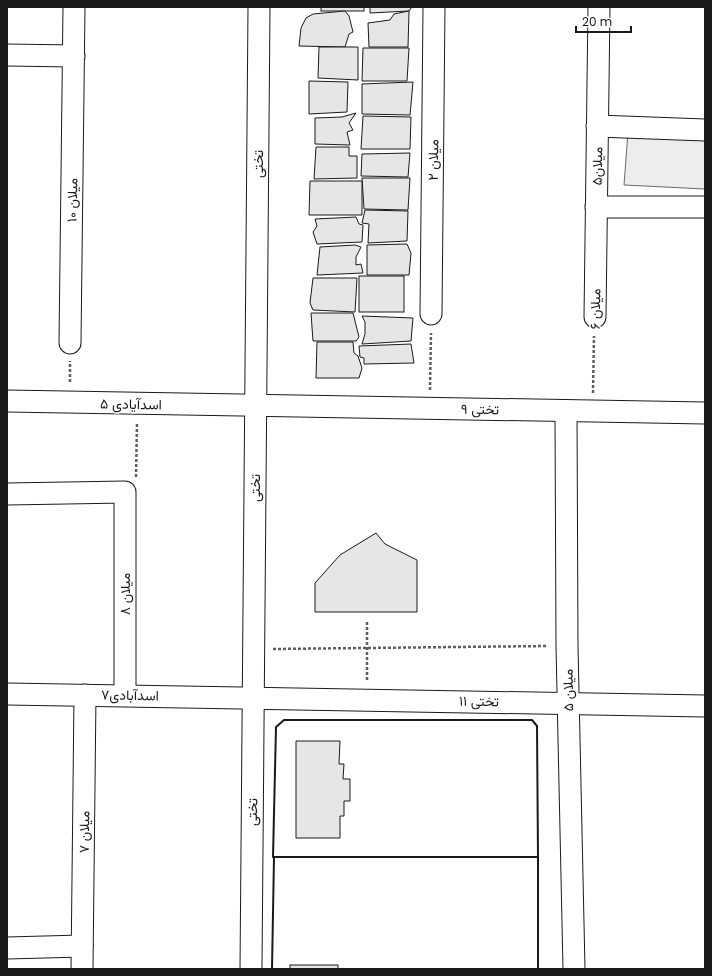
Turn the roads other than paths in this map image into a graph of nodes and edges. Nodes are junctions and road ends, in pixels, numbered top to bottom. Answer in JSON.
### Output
{"nodes":[{"id":1,"x":74,"y":7,"type":"edge"},
{"id":2,"x":259,"y":7,"type":"edge"},
{"id":3,"x":434,"y":7,"type":"edge"},
{"id":4,"x":599,"y":7,"type":"edge"},
{"id":5,"x":7,"y":55,"type":"edge"},
{"id":6,"x":74,"y":56,"type":"junction"},
{"id":7,"x":597,"y":126,"type":"junction"},
{"id":8,"x":705,"y":130,"type":"edge"},
{"id":9,"x":596,"y":207,"type":"junction"},
{"id":10,"x":705,"y":207,"type":"edge"},
{"id":11,"x":431,"y":314,"type":"road end"},
{"id":12,"x":595,"y":317,"type":"road end"},
{"id":13,"x":70,"y":343,"type":"road end"},
{"id":14,"x":7,"y":402,"type":"edge"},
{"id":15,"x":256,"y":406,"type":"junction"},
{"id":16,"x":566,"y":411,"type":"junction"},
{"id":17,"x":705,"y":413,"type":"edge"},
{"id":18,"x":7,"y":494,"type":"edge"},
{"id":19,"x":7,"y":694,"type":"edge"},
{"id":20,"x":85,"y":695,"type":"junction"},
{"id":21,"x":125,"y":695,"type":"junction"},
{"id":22,"x":253,"y":697,"type":"junction"},
{"id":23,"x":568,"y":703,"type":"junction"},
{"id":24,"x":705,"y":706,"type":"edge"},
{"id":25,"x":82,"y":946,"type":"junction"},
{"id":26,"x":7,"y":948,"type":"edge"},
{"id":27,"x":82,"y":969,"type":"edge"},
{"id":28,"x":251,"y":969,"type":"edge"},
{"id":29,"x":574,"y":969,"type":"edge"}],
"edges":[{"from":1,"to":6,"type":"street","name":"میلان ۱۰"},
{"from":2,"to":15,"type":"street","name":"تختی"},
{"from":3,"to":11,"type":"street","name":"میلان ۲"},
{"from":4,"to":7,"type":"street"},
{"from":5,"to":6,"type":"street"},
{"from":6,"to":13,"type":"street","name":"میلان ۱۰"},
{"from":7,"to":8,"type":"street"},
{"from":7,"to":9,"type":"street","name":"میلان۵"},
{"from":9,"to":10,"type":"street"},
{"from":9,"to":12,"type":"street","name":"میلان ۶"},
{"from":14,"to":15,"type":"street","name":"اسدآیادی ۵"},
{"from":15,"to":16,"type":"street","name":"تختی ۹"},
{"from":15,"to":22,"type":"street","name":"تختی"},
{"from":16,"to":17,"type":"street","name":"تختی ۹"},
{"from":16,"to":23,"type":"street","name":"میلان ۵"},
{"from":18,"to":21,"type":"street","name":"میلان ۸"},
{"from":19,"to":20,"type":"street","name":"اسدآبادی۷"},
{"from":20,"to":21,"type":"street","name":"اسدآبادی۷"},
{"from":20,"to":25,"type":"street","name":"میلان ۷"},
{"from":21,"to":22,"type":"street","name":"اسدآبادی۷"},
{"from":22,"to":23,"type":"street","name":"تختی ۱۱"},
{"from":22,"to":28,"type":"street","name":"تختی"},
{"from":23,"to":24,"type":"street","name":"تختی ۱۱"},
{"from":23,"to":29,"type":"street","name":"میلان ۵"},
{"from":25,"to":26,"type":"street"},
{"from":25,"to":27,"type":"street","name":"میلان ۷"}]}
